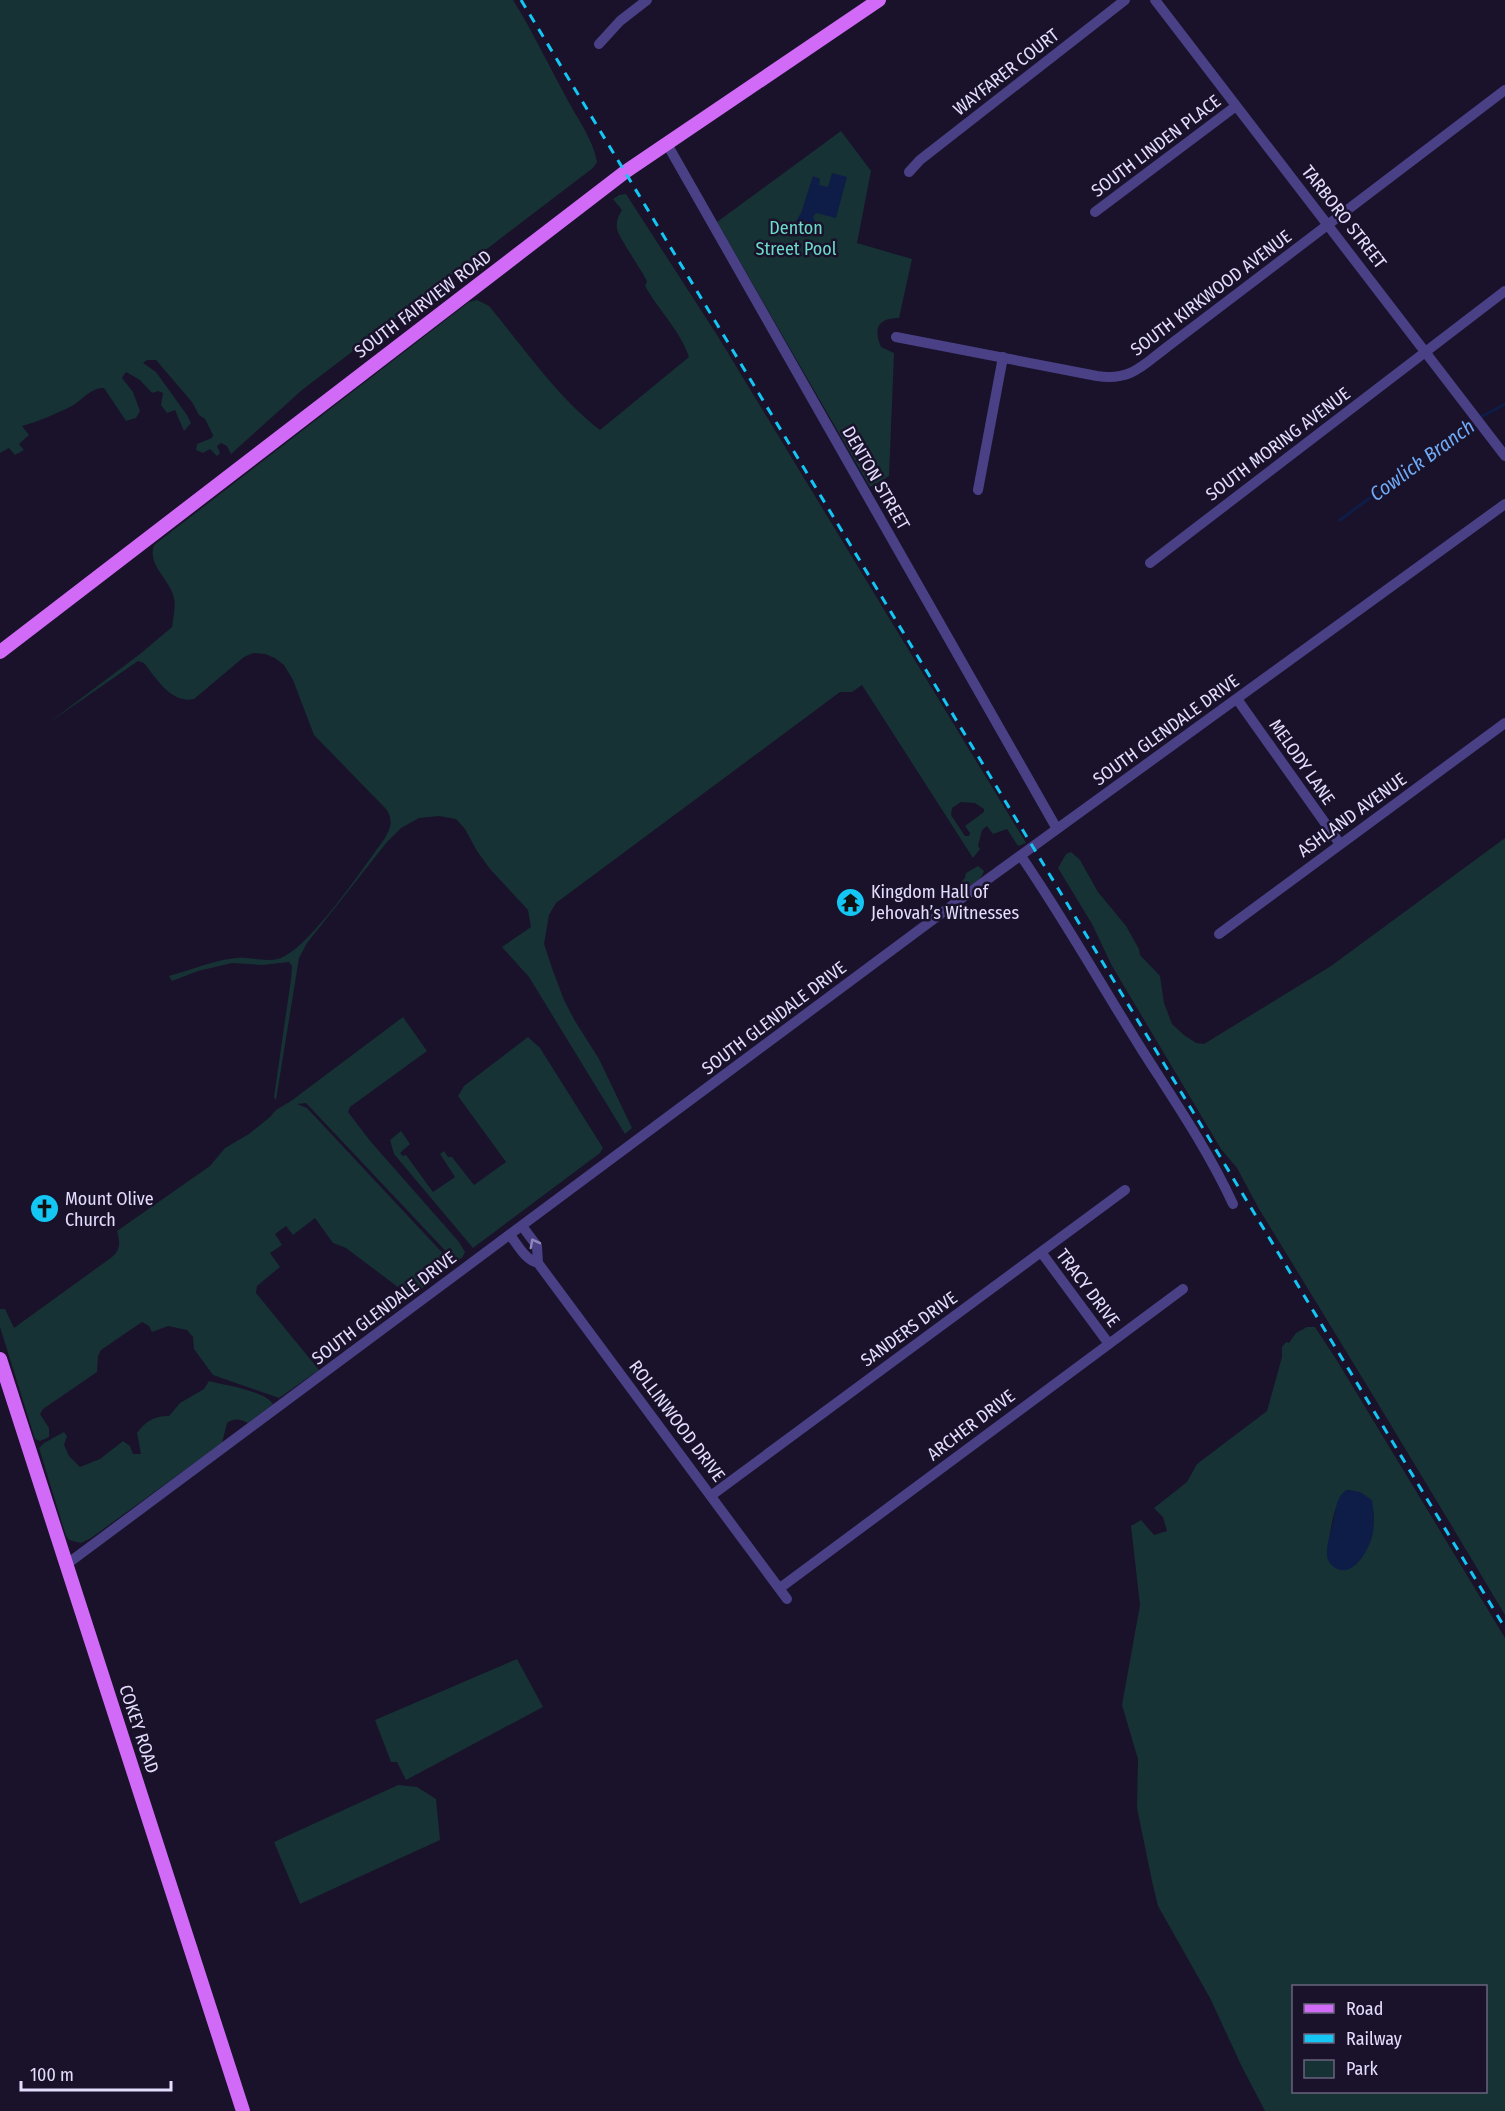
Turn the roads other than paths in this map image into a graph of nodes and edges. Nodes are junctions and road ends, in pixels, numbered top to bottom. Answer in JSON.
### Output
{"nodes":[{"id":1,"x":647,"y":0,"type":"edge"},
{"id":2,"x":879,"y":0,"type":"edge"},
{"id":3,"x":1125,"y":0,"type":"edge"},
{"id":4,"x":1155,"y":0,"type":"edge"},
{"id":5,"x":599,"y":44,"type":"dead end"},
{"id":6,"x":1505,"y":90,"type":"edge"},
{"id":7,"x":1236,"y":106,"type":"junction"},
{"id":8,"x":667,"y":144,"type":"junction"},
{"id":9,"x":909,"y":172,"type":"dead end"},
{"id":10,"x":1095,"y":212,"type":"dead end"},
{"id":11,"x":1329,"y":224,"type":"junction"},
{"id":12,"x":1505,"y":291,"type":"edge"},
{"id":13,"x":896,"y":337,"type":"dead end"},
{"id":14,"x":1426,"y":352,"type":"junction"},
{"id":15,"x":1003,"y":357,"type":"junction"},
{"id":16,"x":1505,"y":456,"type":"edge"},
{"id":17,"x":978,"y":490,"type":"dead end"},
{"id":18,"x":1505,"y":504,"type":"edge"},
{"id":19,"x":1150,"y":563,"type":"dead end"},
{"id":20,"x":0,"y":652,"type":"edge"},
{"id":21,"x":1237,"y":699,"type":"junction"},
{"id":22,"x":1505,"y":723,"type":"edge"},
{"id":23,"x":1057,"y":829,"type":"junction"},
{"id":24,"x":1340,"y":844,"type":"junction"},
{"id":25,"x":1021,"y":856,"type":"junction"},
{"id":26,"x":1219,"y":934,"type":"dead end"},
{"id":27,"x":1125,"y":1190,"type":"dead end"},
{"id":28,"x":1233,"y":1204,"type":"dead end"},
{"id":29,"x":522,"y":1226,"type":"junction"},
{"id":30,"x":510,"y":1235,"type":"junction"},
{"id":31,"x":1041,"y":1252,"type":"junction"},
{"id":32,"x":538,"y":1263,"type":"junction"},
{"id":33,"x":1183,"y":1289,"type":"dead end"},
{"id":34,"x":1109,"y":1344,"type":"junction"},
{"id":35,"x":0,"y":1359,"type":"edge"},
{"id":36,"x":712,"y":1495,"type":"junction"},
{"id":37,"x":67,"y":1564,"type":"junction"},
{"id":38,"x":780,"y":1588,"type":"junction"},
{"id":39,"x":787,"y":1599,"type":"dead end"},
{"id":40,"x":243,"y":2111,"type":"edge"}],
"edges":[{"from":1,"to":5,"type":"street"},
{"from":2,"to":8,"type":"main road","name":"SOUTH FAIRVIEW ROAD"},
{"from":3,"to":9,"type":"street","name":"WAYFARER COURT"},
{"from":4,"to":7,"type":"street","name":"TARBORO STREET"},
{"from":6,"to":11,"type":"street","name":"SOUTH KIRKWOOD AVENUE"},
{"from":7,"to":10,"type":"street","name":"SOUTH LINDEN PLACE"},
{"from":7,"to":11,"type":"street","name":"TARBORO STREET"},
{"from":8,"to":20,"type":"main road","name":"SOUTH FAIRVIEW ROAD"},
{"from":8,"to":23,"type":"street","name":"DENTON STREET"},
{"from":11,"to":14,"type":"street","name":"TARBORO STREET"},
{"from":11,"to":15,"type":"street","name":"SOUTH KIRKWOOD AVENUE"},
{"from":12,"to":14,"type":"street","name":"SOUTH MORING AVENUE"},
{"from":13,"to":15,"type":"street","name":"SOUTH KIRKWOOD AVENUE"},
{"from":14,"to":16,"type":"street","name":"TARBORO STREET"},
{"from":14,"to":19,"type":"street","name":"SOUTH MORING AVENUE"},
{"from":15,"to":17,"type":"street"},
{"from":18,"to":21,"type":"street","name":"SOUTH GLENDALE DRIVE"},
{"from":21,"to":23,"type":"street","name":"SOUTH GLENDALE DRIVE"},
{"from":21,"to":24,"type":"street","name":"MELODY LANE"},
{"from":22,"to":24,"type":"street","name":"ASHLAND AVENUE"},
{"from":23,"to":25,"type":"street","name":"SOUTH GLENDALE DRIVE"},
{"from":24,"to":26,"type":"street","name":"ASHLAND AVENUE"},
{"from":25,"to":28,"type":"street"},
{"from":25,"to":29,"type":"street","name":"SOUTH GLENDALE DRIVE"},
{"from":27,"to":31,"type":"street","name":"SANDERS DRIVE"},
{"from":29,"to":30,"type":"street","name":"SOUTH GLENDALE DRIVE"},
{"from":32,"to":29,"type":"street","name":"ROLLINWOOD DRIVE","one_way":true},
{"from":30,"to":32,"type":"street","name":"ROLLINWOOD DRIVE"},
{"from":30,"to":37,"type":"street","name":"SOUTH GLENDALE DRIVE"},
{"from":31,"to":34,"type":"street","name":"TRACY DRIVE"},
{"from":31,"to":36,"type":"street","name":"SANDERS DRIVE"},
{"from":32,"to":36,"type":"street","name":"ROLLINWOOD DRIVE"},
{"from":33,"to":34,"type":"street","name":"ARCHER DRIVE"},
{"from":34,"to":38,"type":"street","name":"ARCHER DRIVE"},
{"from":35,"to":37,"type":"main road","name":"COKEY ROAD"},
{"from":36,"to":38,"type":"street","name":"ROLLINWOOD DRIVE"},
{"from":37,"to":40,"type":"main road","name":"COKEY ROAD"},
{"from":38,"to":39,"type":"street","name":"ROLLINWOOD DRIVE"}]}
